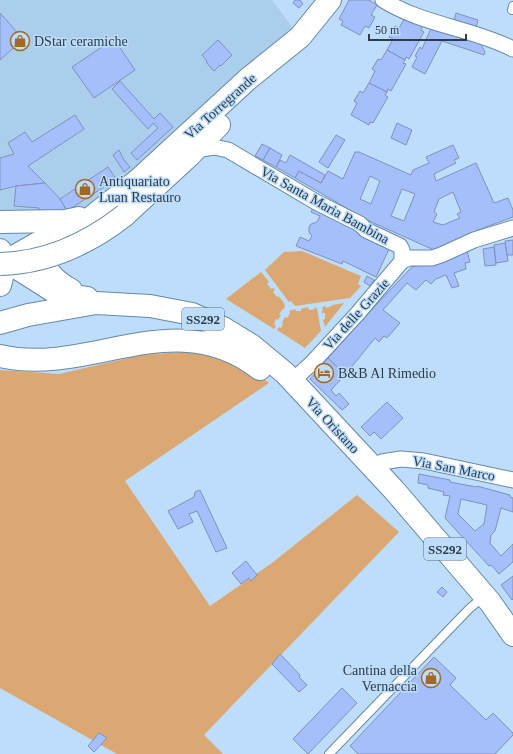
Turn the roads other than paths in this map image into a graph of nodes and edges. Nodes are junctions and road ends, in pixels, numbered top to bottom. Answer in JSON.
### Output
{"nodes":[{"id":1,"x":330,"y":0,"type":"edge"},
{"id":2,"x":383,"y":0,"type":"edge"},
{"id":3,"x":513,"y":6,"type":"edge"},
{"id":4,"x":513,"y":10,"type":"edge"},
{"id":5,"x":300,"y":37,"type":"junction"},
{"id":6,"x":513,"y":49,"type":"edge"},
{"id":7,"x":195,"y":150,"type":"junction"},
{"id":8,"x":104,"y":207,"type":"junction"},
{"id":9,"x":0,"y":222,"type":"edge"},
{"id":10,"x":513,"y":228,"type":"edge"},
{"id":11,"x":52,"y":237,"type":"junction"},
{"id":12,"x":2,"y":258,"type":"edge"},
{"id":13,"x":402,"y":261,"type":"junction"},
{"id":14,"x":0,"y":285,"type":"edge"},
{"id":15,"x":90,"y":300,"type":"junction"},
{"id":16,"x":0,"y":323,"type":"edge"},
{"id":17,"x":0,"y":356,"type":"edge"},
{"id":18,"x":292,"y":381,"type":"junction"},
{"id":19,"x":311,"y":401,"type":"junction"},
{"id":20,"x":372,"y":467,"type":"junction"},
{"id":21,"x":513,"y":480,"type":"edge"},
{"id":22,"x":485,"y":595,"type":"junction"},
{"id":23,"x":513,"y":635,"type":"edge"},
{"id":24,"x":329,"y":754,"type":"edge"}],
"edges":[{"from":1,"to":5,"type":"main road","name":"Via Torregrande"},
{"from":2,"to":6,"type":"street"},
{"from":3,"to":4,"type":"lane"},
{"from":5,"to":7,"type":"main road"},
{"from":5,"to":8,"type":"main road","name":"Via Torregrande"},
{"from":7,"to":12,"type":"main road","bridge":true},
{"from":7,"to":13,"type":"street","name":"Via Santa Maria Bambina"},
{"from":8,"to":9,"type":"main road","name":"Via Torregrande"},
{"from":8,"to":11,"type":"main road","name":"Via Torregrande"},
{"from":10,"to":13,"type":"street"},
{"from":11,"to":12,"type":"main road","name":"Via Torregrande"},
{"from":11,"to":15,"type":"main road"},
{"from":12,"to":14,"type":"main road"},
{"from":12,"to":15,"type":"main road","name":"Via Oristano","number":"SS292"},
{"from":13,"to":18,"type":"street","name":"Via delle Grazie"},
{"from":15,"to":16,"type":"main road","name":"Via Oristano","number":"SS292"},
{"from":15,"to":18,"type":"main road","name":"Via Oristano","number":"SS292"},
{"from":17,"to":19,"type":"main road"},
{"from":18,"to":19,"type":"main road","name":"Via Oristano","number":"SS292"},
{"from":19,"to":20,"type":"main road","name":"Via Oristano","number":"SS292"},
{"from":20,"to":21,"type":"street","name":"Via San Marco"},
{"from":20,"to":22,"type":"main road","name":"Via Oristano","number":"SS292"},
{"from":22,"to":23,"type":"main road","name":"Via Oristano","number":"SS292"},
{"from":22,"to":24,"type":"lane"}]}
